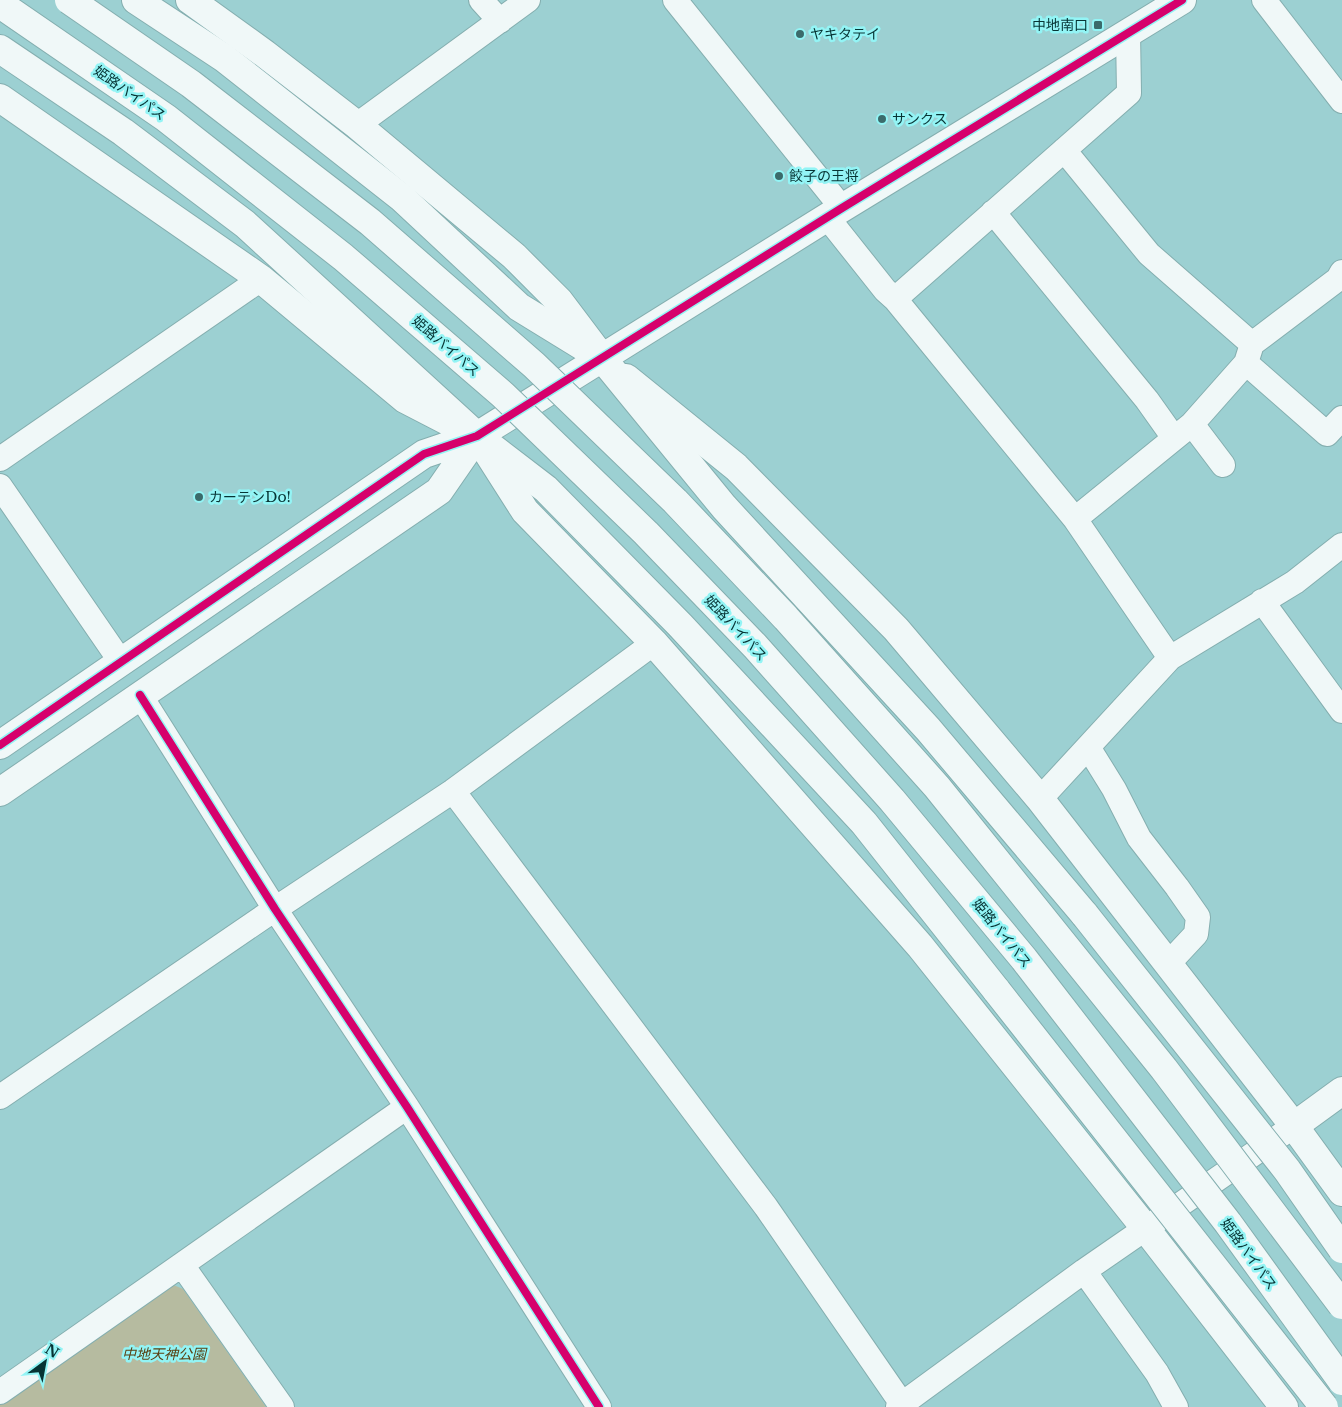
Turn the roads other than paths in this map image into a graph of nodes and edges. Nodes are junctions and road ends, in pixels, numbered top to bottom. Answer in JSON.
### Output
{"nodes":[{"id":1,"x":69,"y":0,"type":"edge"},
{"id":2,"x":136,"y":0,"type":"edge"},
{"id":3,"x":190,"y":0,"type":"edge"},
{"id":4,"x":481,"y":0,"type":"edge"},
{"id":5,"x":528,"y":0,"type":"edge"},
{"id":6,"x":675,"y":0,"type":"edge"},
{"id":7,"x":1182,"y":0,"type":"edge"},
{"id":8,"x":1264,"y":0,"type":"edge"},
{"id":9,"x":0,"y":4,"type":"edge"},
{"id":10,"x":500,"y":21,"type":"junction"},
{"id":11,"x":1128,"y":33,"type":"junction"},
{"id":12,"x":0,"y":49,"type":"edge"},
{"id":13,"x":0,"y":98,"type":"edge"},
{"id":14,"x":1342,"y":101,"type":"edge"},
{"id":15,"x":358,"y":125,"type":"junction"},
{"id":16,"x":1064,"y":150,"type":"junction"},
{"id":17,"x":835,"y":212,"type":"junction"},
{"id":18,"x":993,"y":212,"type":"junction"},
{"id":19,"x":1342,"y":272,"type":"edge"},
{"id":20,"x":261,"y":279,"type":"junction"},
{"id":21,"x":895,"y":298,"type":"junction"},
{"id":22,"x":1249,"y":353,"type":"junction"},
{"id":23,"x":602,"y":358,"type":"junction"},
{"id":24,"x":1342,"y":418,"type":"edge"},
{"id":25,"x":1192,"y":424,"type":"junction"},
{"id":26,"x":477,"y":436,"type":"junction"},
{"id":27,"x":1174,"y":438,"type":"junction"},
{"id":28,"x":0,"y":458,"type":"edge"},
{"id":29,"x":1223,"y":465,"type":"dead end"},
{"id":30,"x":0,"y":486,"type":"edge"},
{"id":31,"x":1075,"y":519,"type":"junction"},
{"id":32,"x":1342,"y":545,"type":"edge"},
{"id":33,"x":1262,"y":601,"type":"junction"},
{"id":34,"x":654,"y":643,"type":"junction"},
{"id":35,"x":1170,"y":658,"type":"junction"},
{"id":36,"x":121,"y":662,"type":"junction"},
{"id":37,"x":140,"y":695,"type":"junction"},
{"id":38,"x":1342,"y":711,"type":"edge"},
{"id":39,"x":0,"y":745,"type":"edge"},
{"id":40,"x":1088,"y":747,"type":"junction"},
{"id":41,"x":453,"y":791,"type":"junction"},
{"id":42,"x":0,"y":792,"type":"edge"},
{"id":43,"x":1040,"y":799,"type":"junction"},
{"id":44,"x":275,"y":909,"type":"junction"},
{"id":45,"x":1168,"y":964,"type":"junction"},
{"id":46,"x":1342,"y":1091,"type":"edge"},
{"id":47,"x":0,"y":1097,"type":"edge"},
{"id":48,"x":407,"y":1107,"type":"junction"},
{"id":49,"x":1294,"y":1126,"type":"junction"},
{"id":50,"x":1342,"y":1192,"type":"edge"},
{"id":51,"x":1146,"y":1229,"type":"junction"},
{"id":52,"x":1342,"y":1249,"type":"edge"},
{"id":53,"x":182,"y":1265,"type":"junction"},
{"id":54,"x":1084,"y":1271,"type":"junction"},
{"id":55,"x":1342,"y":1304,"type":"edge"},
{"id":56,"x":1342,"y":1381,"type":"edge"},
{"id":57,"x":0,"y":1392,"type":"edge"},
{"id":58,"x":900,"y":1406,"type":"edge"},
{"id":59,"x":282,"y":1407,"type":"edge"},
{"id":60,"x":599,"y":1407,"type":"edge"},
{"id":61,"x":1176,"y":1407,"type":"edge"},
{"id":62,"x":1284,"y":1407,"type":"edge"},
{"id":63,"x":1324,"y":1407,"type":"edge"}],
"edges":[{"from":1,"to":55,"type":"main road","bridge":true},
{"from":2,"to":23,"type":"main road"},
{"from":3,"to":15,"type":"main road"},
{"from":4,"to":10,"type":"street"},
{"from":5,"to":10,"type":"street"},
{"from":6,"to":17,"type":"street"},
{"from":7,"to":11,"type":"main road"},
{"from":8,"to":14,"type":"street"},
{"from":9,"to":56,"type":"main road","name":"姫路バイパス","bridge":true},
{"from":10,"to":15,"type":"street"},
{"from":11,"to":16,"type":"street"},
{"from":11,"to":17,"type":"main road"},
{"from":12,"to":26,"type":"main road"},
{"from":13,"to":20,"type":"main road"},
{"from":15,"to":23,"type":"main road"},
{"from":16,"to":18,"type":"street"},
{"from":16,"to":22,"type":"street"},
{"from":17,"to":21,"type":"street"},
{"from":17,"to":23,"type":"main road"},
{"from":18,"to":21,"type":"street"},
{"from":18,"to":27,"type":"street"},
{"from":19,"to":22,"type":"street"},
{"from":20,"to":26,"type":"main road"},
{"from":20,"to":28,"type":"street"},
{"from":21,"to":31,"type":"street"},
{"from":22,"to":24,"type":"street"},
{"from":22,"to":25,"type":"street"},
{"from":23,"to":26,"type":"main road"},
{"from":23,"to":43,"type":"main road"},
{"from":23,"to":52,"type":"main road","bridge":true},
{"from":25,"to":27,"type":"street"},
{"from":25,"to":29,"type":"street"},
{"from":26,"to":34,"type":"main road"},
{"from":26,"to":36,"type":"main road"},
{"from":26,"to":37,"type":"main road"},
{"from":26,"to":63,"type":"main road","bridge":true},
{"from":27,"to":31,"type":"street"},
{"from":30,"to":36,"type":"street"},
{"from":31,"to":35,"type":"street"},
{"from":32,"to":33,"type":"street"},
{"from":33,"to":35,"type":"street"},
{"from":33,"to":38,"type":"street"},
{"from":34,"to":41,"type":"street"},
{"from":34,"to":51,"type":"main road"},
{"from":35,"to":40,"type":"street"},
{"from":36,"to":39,"type":"main road"},
{"from":37,"to":42,"type":"main road"},
{"from":37,"to":44,"type":"street"},
{"from":40,"to":43,"type":"street"},
{"from":40,"to":45,"type":"street"},
{"from":41,"to":44,"type":"street"},
{"from":41,"to":58,"type":"street"},
{"from":43,"to":45,"type":"main road"},
{"from":44,"to":47,"type":"street"},
{"from":44,"to":48,"type":"street"},
{"from":45,"to":49,"type":"main road"},
{"from":46,"to":49,"type":"main road"},
{"from":48,"to":53,"type":"street"},
{"from":48,"to":60,"type":"street"},
{"from":49,"to":50,"type":"main road"},
{"from":49,"to":51,"type":"street"},
{"from":51,"to":54,"type":"street"},
{"from":51,"to":62,"type":"main road"},
{"from":53,"to":57,"type":"street"},
{"from":53,"to":59,"type":"street"},
{"from":54,"to":58,"type":"street"},
{"from":54,"to":61,"type":"street"}]}
